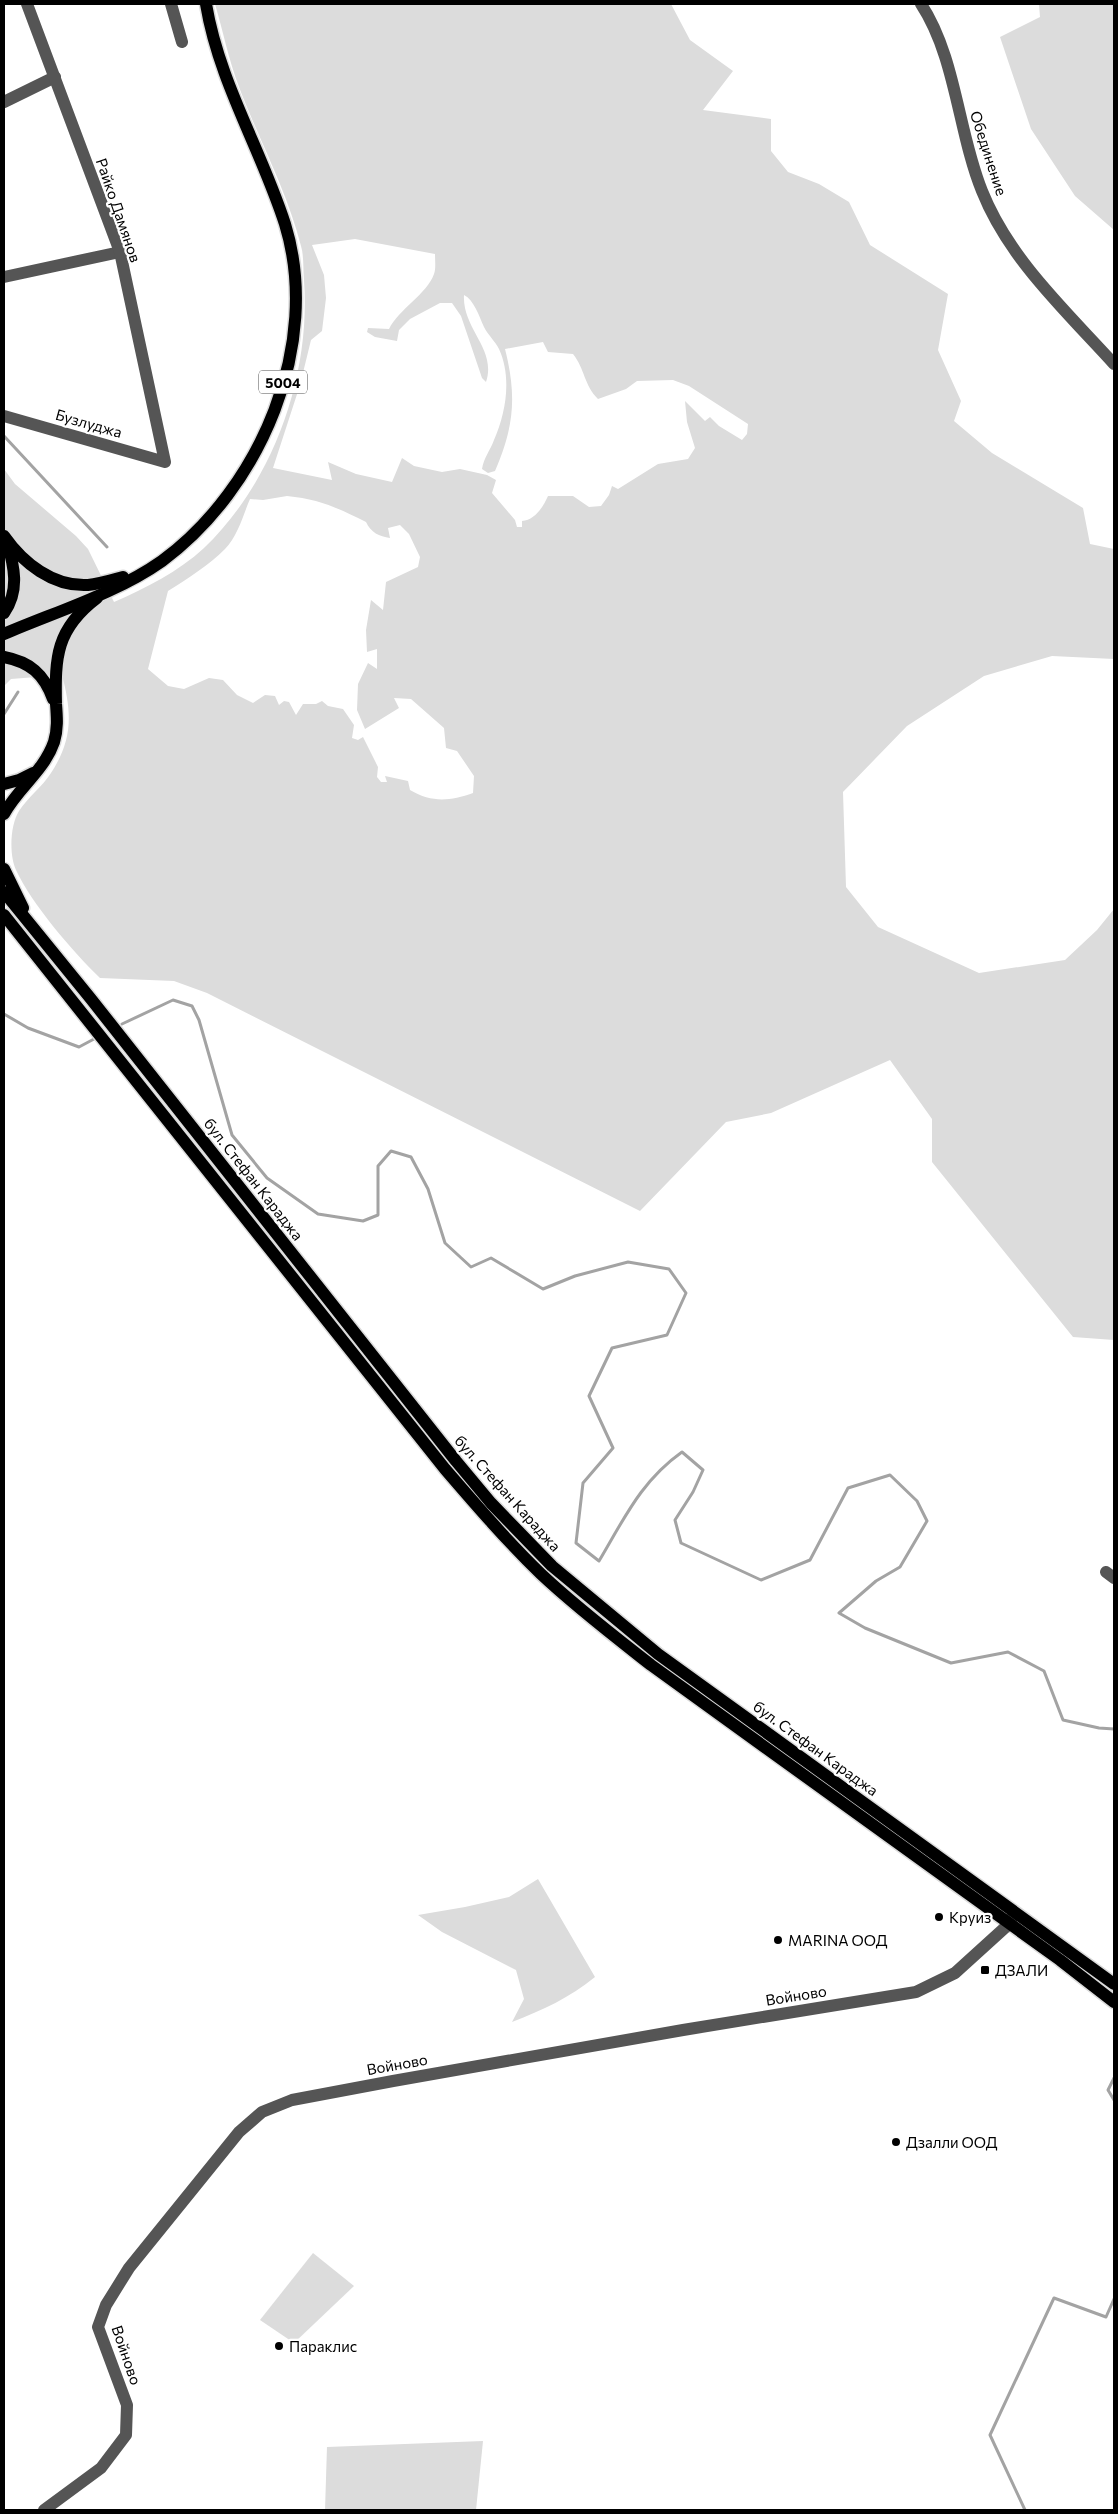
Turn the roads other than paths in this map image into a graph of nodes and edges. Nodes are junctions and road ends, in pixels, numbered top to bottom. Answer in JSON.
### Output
{"nodes":[{"id":1,"x":27,"y":4,"type":"edge"},
{"id":2,"x":171,"y":4,"type":"edge"},
{"id":3,"x":206,"y":4,"type":"edge"},
{"id":4,"x":921,"y":4,"type":"edge"},
{"id":5,"x":182,"y":42,"type":"dead end"},
{"id":6,"x":55,"y":77,"type":"junction"},
{"id":7,"x":4,"y":102,"type":"edge"},
{"id":8,"x":120,"y":252,"type":"junction"},
{"id":9,"x":4,"y":277,"type":"edge"},
{"id":10,"x":1114,"y":364,"type":"edge"},
{"id":11,"x":4,"y":416,"type":"edge"},
{"id":12,"x":165,"y":462,"type":"joint"},
{"id":13,"x":6,"y":538,"type":"edge"},
{"id":14,"x":145,"y":572,"type":"junction"},
{"id":15,"x":109,"y":590,"type":"junction"},
{"id":16,"x":4,"y":613,"type":"edge"},
{"id":17,"x":4,"y":634,"type":"edge"},
{"id":18,"x":4,"y":657,"type":"edge"},
{"id":19,"x":56,"y":708,"type":"junction"},
{"id":20,"x":39,"y":769,"type":"junction"},
{"id":21,"x":4,"y":784,"type":"edge"},
{"id":22,"x":4,"y":814,"type":"edge"},
{"id":23,"x":4,"y":869,"type":"edge"},
{"id":24,"x":4,"y":892,"type":"edge"},
{"id":25,"x":4,"y":916,"type":"edge"},
{"id":26,"x":33,"y":928,"type":"junction"},
{"id":27,"x":1015,"y":1911,"type":"junction"},
{"id":28,"x":1009,"y":1924,"type":"junction"},
{"id":29,"x":1114,"y":1984,"type":"edge"},
{"id":30,"x":1114,"y":2002,"type":"edge"},
{"id":31,"x":44,"y":2510,"type":"edge"}],
"edges":[{"from":1,"to":6,"type":"street","name":"Райко Дамянов"},
{"from":2,"to":5,"type":"street"},
{"from":3,"to":14,"type":"main road","number":"5004"},
{"from":4,"to":10,"type":"street","name":"Обединение"},
{"from":6,"to":7,"type":"street"},
{"from":6,"to":8,"type":"street","name":"Райко Дамянов"},
{"from":8,"to":9,"type":"street"},
{"from":8,"to":12,"type":"street","name":"Райко Дамянов"},
{"from":11,"to":12,"type":"street","name":"Бузлуджа"},
{"from":13,"to":14,"type":"main road"},
{"from":13,"to":16,"type":"main road"},
{"from":14,"to":15,"type":"main road","number":"5004"},
{"from":15,"to":17,"type":"main road","number":"5004"},
{"from":15,"to":19,"type":"main road"},
{"from":18,"to":19,"type":"main road"},
{"from":19,"to":20,"type":"main road"},
{"from":20,"to":21,"type":"main road"},
{"from":20,"to":22,"type":"main road"},
{"from":23,"to":26,"type":"main road"},
{"from":24,"to":26,"type":"main road","name":"бул. Стефан Караджа"},
{"from":25,"to":28,"type":"main road","name":"бул. Стефан Караджа"},
{"from":26,"to":27,"type":"main road","name":"бул. Стефан Караджа"},
{"from":27,"to":28,"type":"street"},
{"from":27,"to":29,"type":"main road","name":"бул. Стефан Караджа"},
{"from":28,"to":30,"type":"main road","name":"бул. Стефан Караджа"},
{"from":28,"to":31,"type":"street","name":"Войново"}]}
